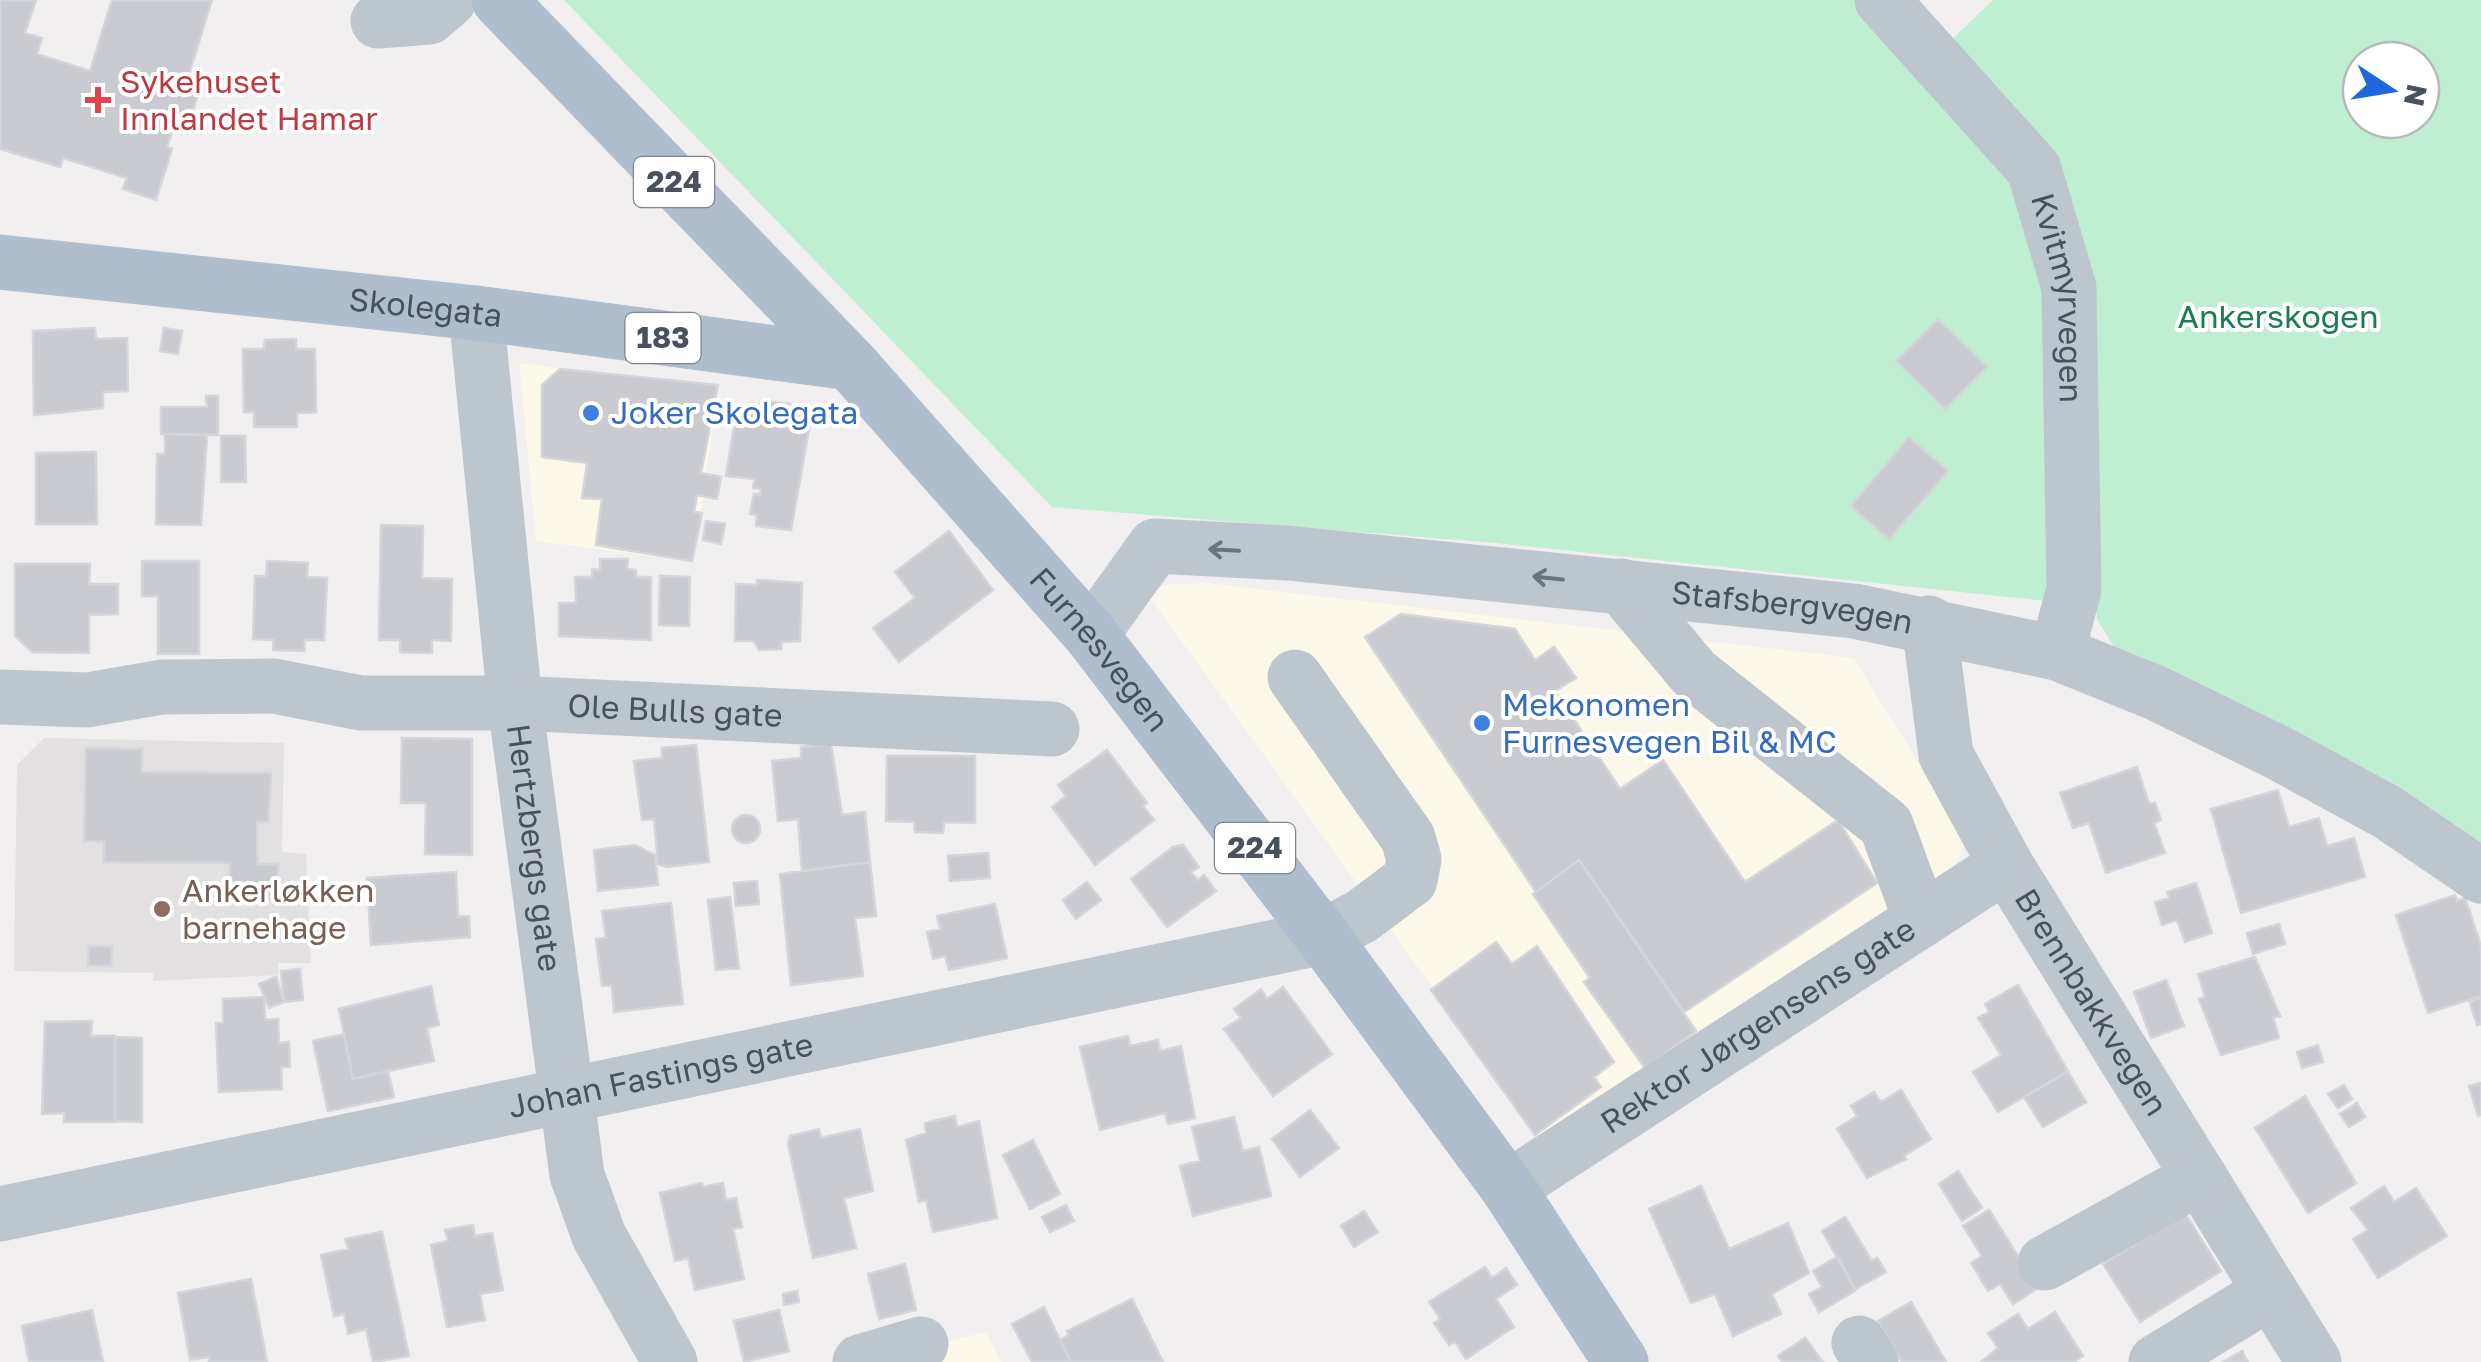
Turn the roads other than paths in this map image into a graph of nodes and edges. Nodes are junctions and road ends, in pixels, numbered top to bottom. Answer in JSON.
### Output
{"nodes":[{"id":1,"x":449,"y":0,"type":"edge"},
{"id":2,"x":499,"y":0,"type":"edge"},
{"id":3,"x":1882,"y":0,"type":"edge"},
{"id":4,"x":378,"y":21,"type":"dead end"},
{"id":5,"x":0,"y":262,"type":"edge"},
{"id":6,"x":476,"y":313,"type":"junction"},
{"id":7,"x":850,"y":364,"type":"junction"},
{"id":8,"x":1621,"y":586,"type":"junction"},
{"id":9,"x":1928,"y":623,"type":"junction"},
{"id":10,"x":1091,"y":635,"type":"junction"},
{"id":11,"x":2057,"y":653,"type":"junction"},
{"id":12,"x":1294,"y":677,"type":"dead end"},
{"id":13,"x":0,"y":696,"type":"edge"},
{"id":14,"x":514,"y":703,"type":"junction"},
{"id":15,"x":1052,"y":729,"type":"dead end"},
{"id":16,"x":2006,"y":864,"type":"junction"},
{"id":17,"x":2481,"y":876,"type":"edge"},
{"id":18,"x":1921,"y":920,"type":"junction"},
{"id":19,"x":1324,"y":936,"type":"junction"},
{"id":20,"x":566,"y":1093,"type":"junction"},
{"id":21,"x":2200,"y":1177,"type":"junction"},
{"id":22,"x":1508,"y":1188,"type":"junction"},
{"id":23,"x":0,"y":1214,"type":"edge"},
{"id":24,"x":2045,"y":1263,"type":"dead end"},
{"id":25,"x":2270,"y":1292,"type":"junction"},
{"id":26,"x":921,"y":1344,"type":"dead end"},
{"id":27,"x":670,"y":1362,"type":"edge"},
{"id":28,"x":860,"y":1362,"type":"edge"},
{"id":29,"x":1621,"y":1362,"type":"edge"},
{"id":30,"x":2156,"y":1362,"type":"edge"},
{"id":31,"x":2314,"y":1362,"type":"edge"}],
"edges":[{"from":1,"to":4,"type":"street"},
{"from":2,"to":7,"type":"main road","name":"Furnesvegen","number":"224"},
{"from":3,"to":11,"type":"street","name":"Kvitmyrvegen"},
{"from":5,"to":6,"type":"main road","name":"Skolegata","number":"183"},
{"from":6,"to":7,"type":"main road","name":"Skolegata","number":"183"},
{"from":6,"to":14,"type":"street","name":"Hertzbergs gate"},
{"from":7,"to":10,"type":"main road","name":"Furnesvegen","number":"224"},
{"from":8,"to":9,"type":"street","name":"Stafsbergvegen"},
{"from":8,"to":10,"type":"street","name":"Stafsbergvegen","one_way":true},
{"from":8,"to":18,"type":"street"},
{"from":9,"to":11,"type":"street","name":"Stafsbergvegen"},
{"from":9,"to":16,"type":"street","name":"Brennbakkvegen"},
{"from":10,"to":19,"type":"main road","name":"Furnesvegen","number":"224"},
{"from":11,"to":17,"type":"street","name":"Stafsbergvegen"},
{"from":12,"to":19,"type":"street","name":"Johan Fastings gate"},
{"from":13,"to":14,"type":"street","name":"Ole Bulls gate"},
{"from":14,"to":15,"type":"street","name":"Ole Bulls gate"},
{"from":14,"to":20,"type":"street","name":"Hertzbergs gate"},
{"from":16,"to":18,"type":"street","name":"Rektor Jørgensens gate"},
{"from":16,"to":21,"type":"street","name":"Brennbakkvegen"},
{"from":18,"to":22,"type":"street","name":"Rektor Jørgensens gate"},
{"from":19,"to":20,"type":"street","name":"Johan Fastings gate"},
{"from":19,"to":22,"type":"main road","name":"Furnesvegen","number":"224"},
{"from":20,"to":23,"type":"street","name":"Johan Fastings gate"},
{"from":20,"to":27,"type":"street","name":"Hertzbergs gate"},
{"from":21,"to":24,"type":"street"},
{"from":21,"to":25,"type":"street","name":"Brennbakkvegen"},
{"from":22,"to":29,"type":"main road","name":"Furnesvegen","number":"224"},
{"from":25,"to":30,"type":"street"},
{"from":25,"to":31,"type":"street","name":"Brennbakkvegen"},
{"from":26,"to":28,"type":"street"}]}
